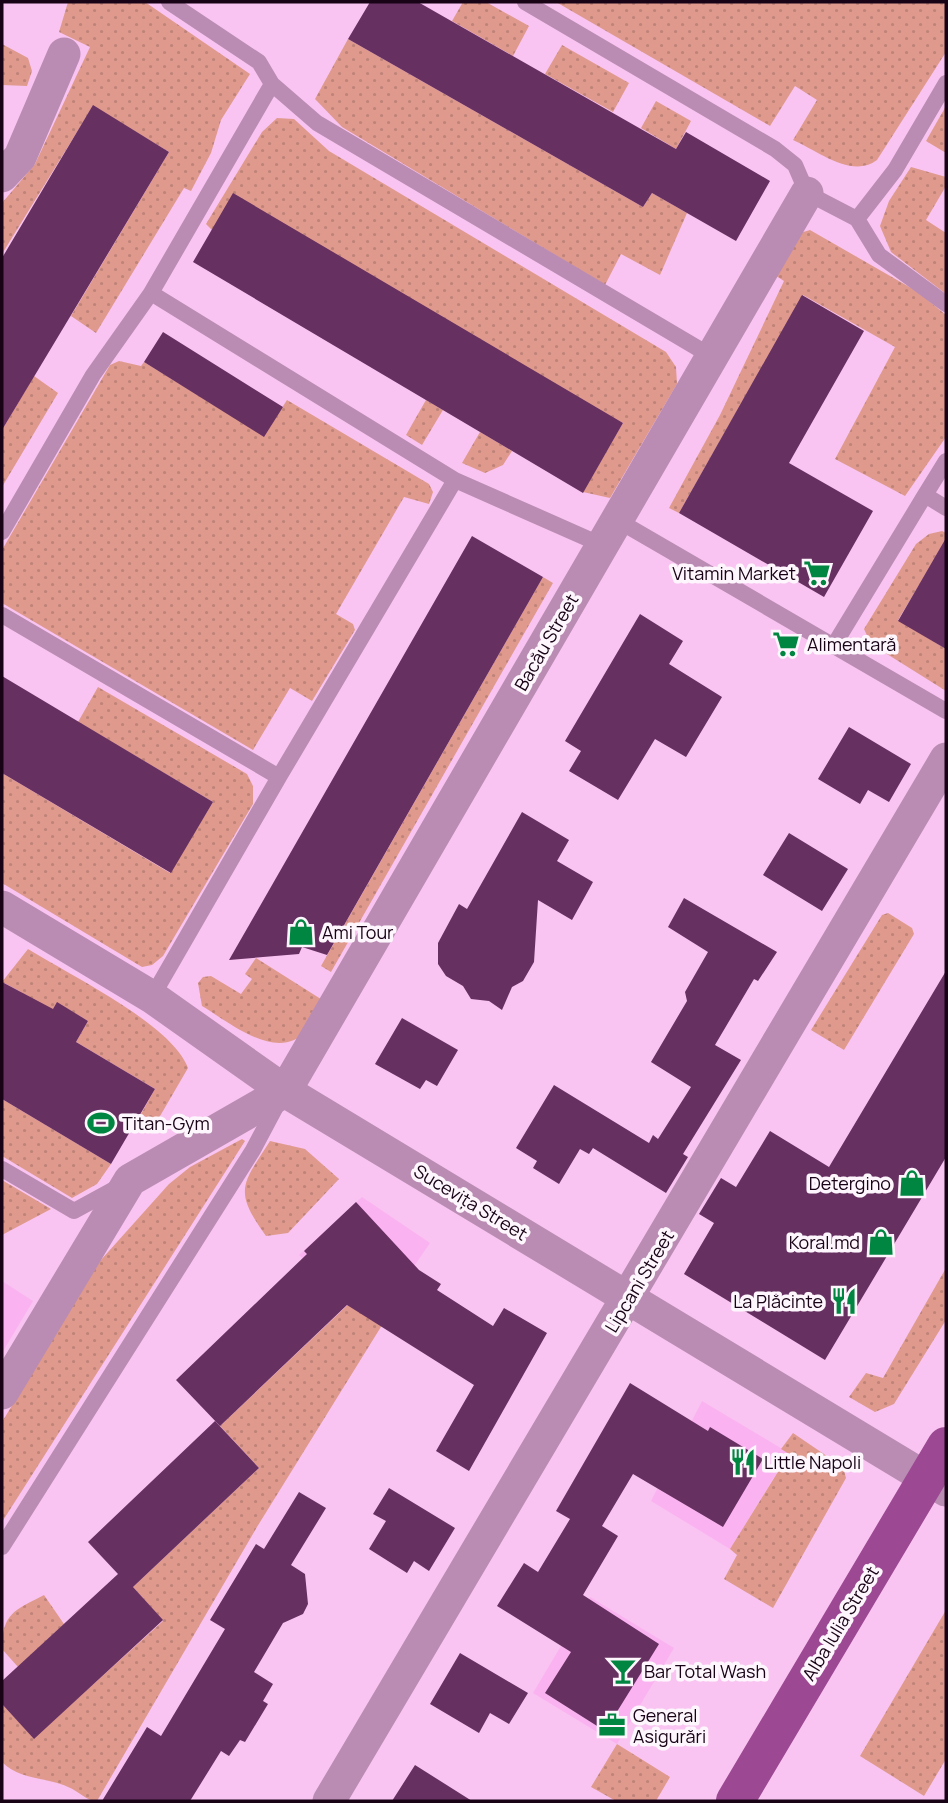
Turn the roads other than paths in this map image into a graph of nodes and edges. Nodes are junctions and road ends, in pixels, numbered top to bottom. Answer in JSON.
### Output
{"nodes":[{"id":1,"x":169,"y":2,"type":"edge"},
{"id":2,"x":526,"y":2,"type":"edge"},
{"id":3,"x":64,"y":54,"type":"dead end"},
{"id":4,"x":946,"y":83,"type":"edge"},
{"id":5,"x":272,"y":84,"type":"junction"},
{"id":6,"x":2,"y":176,"type":"edge"},
{"id":7,"x":807,"y":193,"type":"junction"},
{"id":8,"x":857,"y":219,"type":"junction"},
{"id":9,"x":151,"y":293,"type":"junction"},
{"id":10,"x":946,"y":304,"type":"edge"},
{"id":11,"x":711,"y":356,"type":"junction"},
{"id":12,"x":946,"y":461,"type":"edge"},
{"id":13,"x":455,"y":480,"type":"junction"},
{"id":14,"x":925,"y":495,"type":"junction"},
{"id":15,"x":946,"y":508,"type":"edge"},
{"id":16,"x":2,"y":532,"type":"edge"},
{"id":17,"x":609,"y":532,"type":"junction"},
{"id":18,"x":2,"y":615,"type":"edge"},
{"id":19,"x":834,"y":645,"type":"junction"},
{"id":20,"x":946,"y":711,"type":"edge"},
{"id":21,"x":946,"y":760,"type":"edge"},
{"id":22,"x":279,"y":778,"type":"junction"},
{"id":23,"x":2,"y":906,"type":"edge"},
{"id":24,"x":152,"y":997,"type":"junction"},
{"id":25,"x":285,"y":1091,"type":"junction"},
{"id":26,"x":2,"y":1170,"type":"edge"},
{"id":27,"x":130,"y":1180,"type":"junction"},
{"id":28,"x":630,"y":1297,"type":"junction"},
{"id":29,"x":2,"y":1393,"type":"edge"},
{"id":30,"x":946,"y":1446,"type":"edge"},
{"id":31,"x":937,"y":1484,"type":"edge"},
{"id":32,"x":2,"y":1547,"type":"edge"},
{"id":33,"x":329,"y":1801,"type":"edge"},
{"id":34,"x":735,"y":1801,"type":"edge"}],
"edges":[{"from":1,"to":5,"type":"lane"},
{"from":2,"to":7,"type":"lane"},
{"from":3,"to":6,"type":"street"},
{"from":4,"to":8,"type":"lane"},
{"from":5,"to":9,"type":"lane"},
{"from":5,"to":11,"type":"lane"},
{"from":7,"to":8,"type":"lane"},
{"from":7,"to":11,"type":"street","name":"Bacău Street"},
{"from":8,"to":10,"type":"lane"},
{"from":9,"to":13,"type":"lane"},
{"from":9,"to":16,"type":"lane"},
{"from":11,"to":17,"type":"street","name":"Bacău Street"},
{"from":12,"to":14,"type":"lane"},
{"from":13,"to":17,"type":"lane"},
{"from":13,"to":22,"type":"lane"},
{"from":14,"to":15,"type":"lane"},
{"from":14,"to":19,"type":"lane"},
{"from":17,"to":19,"type":"lane"},
{"from":17,"to":25,"type":"street","name":"Bacău Street"},
{"from":18,"to":22,"type":"lane"},
{"from":19,"to":20,"type":"lane"},
{"from":21,"to":28,"type":"street","name":"Lipcani Street"},
{"from":22,"to":24,"type":"lane"},
{"from":23,"to":24,"type":"street","name":"Sucevița Street"},
{"from":24,"to":25,"type":"street","name":"Sucevița Street"},
{"from":25,"to":27,"type":"street"},
{"from":25,"to":28,"type":"street","name":"Sucevița Street"},
{"from":25,"to":32,"type":"lane"},
{"from":26,"to":27,"type":"lane"},
{"from":27,"to":29,"type":"street"},
{"from":28,"to":31,"type":"street","name":"Sucevița Street"},
{"from":28,"to":33,"type":"street","name":"Lipcani Street"},
{"from":30,"to":31,"type":"main road","name":"Alba Iulia Street"},
{"from":31,"to":34,"type":"main road","name":"Alba Iulia Street"}]}
